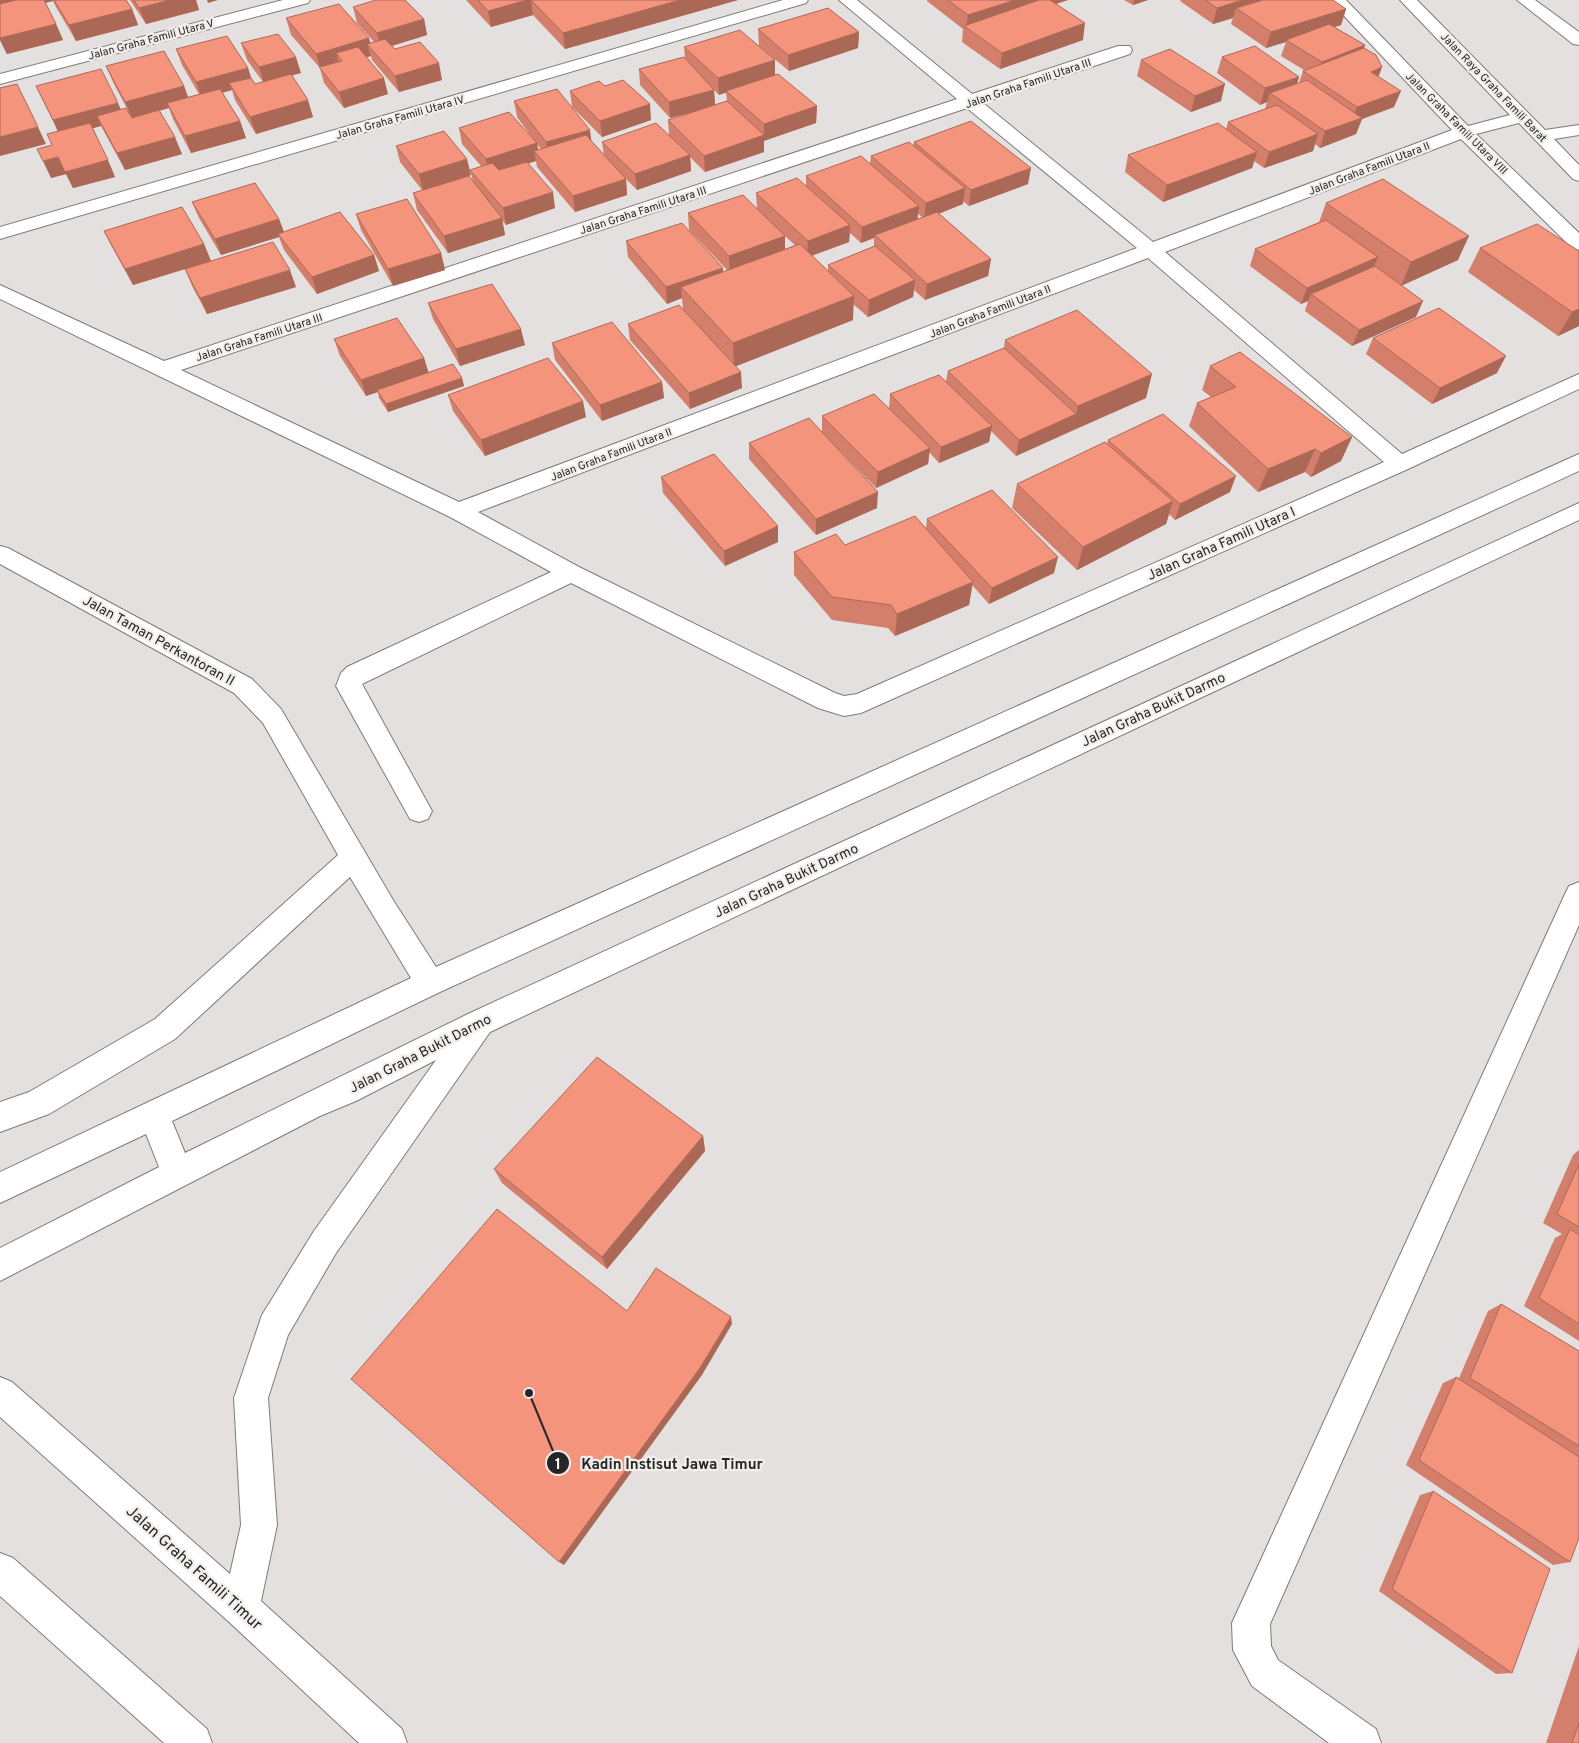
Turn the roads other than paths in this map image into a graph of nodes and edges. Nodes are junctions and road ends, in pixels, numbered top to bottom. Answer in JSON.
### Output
{"nodes":[{"id":1,"x":302,"y":0,"type":"edge"},
{"id":2,"x":800,"y":0,"type":"edge"},
{"id":3,"x":847,"y":0,"type":"edge"},
{"id":4,"x":1337,"y":0,"type":"edge"},
{"id":5,"x":1408,"y":0,"type":"edge"},
{"id":6,"x":1526,"y":0,"type":"edge"},
{"id":7,"x":1579,"y":40,"type":"edge"},
{"id":8,"x":1124,"y":50,"type":"dead end"},
{"id":9,"x":0,"y":79,"type":"edge"},
{"id":10,"x":972,"y":102,"type":"junction"},
{"id":11,"x":1523,"y":118,"type":"junction"},
{"id":12,"x":1579,"y":130,"type":"edge"},
{"id":13,"x":1464,"y":132,"type":"junction"},
{"id":14,"x":1541,"y":136,"type":"junction"},
{"id":15,"x":1579,"y":175,"type":"edge"},
{"id":16,"x":0,"y":234,"type":"edge"},
{"id":17,"x":1579,"y":244,"type":"edge"},
{"id":18,"x":1151,"y":250,"type":"junction"},
{"id":19,"x":0,"y":292,"type":"edge"},
{"id":20,"x":162,"y":369,"type":"junction"},
{"id":21,"x":1579,"y":381,"type":"edge"},
{"id":22,"x":1579,"y":462,"type":"edge"},
{"id":23,"x":1400,"y":464,"type":"junction"},
{"id":24,"x":458,"y":511,"type":"junction"},
{"id":25,"x":1579,"y":511,"type":"edge"},
{"id":26,"x":0,"y":554,"type":"edge"},
{"id":27,"x":570,"y":573,"type":"junction"},
{"id":28,"x":419,"y":811,"type":"dead end"},
{"id":29,"x":354,"y":857,"type":"junction"},
{"id":30,"x":1579,"y":894,"type":"edge"},
{"id":31,"x":430,"y":984,"type":"junction"},
{"id":32,"x":480,"y":1022,"type":"junction"},
{"id":33,"x":154,"y":1114,"type":"junction"},
{"id":34,"x":0,"y":1116,"type":"edge"},
{"id":35,"x":177,"y":1173,"type":"junction"},
{"id":36,"x":0,"y":1188,"type":"edge"},
{"id":37,"x":0,"y":1265,"type":"edge"},
{"id":38,"x":0,"y":1394,"type":"edge"},
{"id":39,"x":0,"y":1571,"type":"edge"},
{"id":40,"x":241,"y":1608,"type":"junction"},
{"id":41,"x":193,"y":1743,"type":"edge"},
{"id":42,"x":388,"y":1743,"type":"edge"},
{"id":43,"x":1362,"y":1743,"type":"edge"}],
"edges":[{"from":1,"to":9,"type":"street","name":"Jalan Graha Famili Utara V"},
{"from":2,"to":16,"type":"street","name":"Jalan Graha Famili Utara IV"},
{"from":3,"to":10,"type":"street"},
{"from":4,"to":13,"type":"street","name":"Jalan Graha Famili Utara VIII"},
{"from":5,"to":11,"type":"street","name":"Jalan Raya Graha Famili Barat"},
{"from":6,"to":7,"type":"street"},
{"from":8,"to":10,"type":"street","name":"Jalan Graha Famili Utara III"},
{"from":10,"to":18,"type":"street"},
{"from":10,"to":20,"type":"street","name":"Jalan Graha Famili Utara III"},
{"from":11,"to":13,"type":"street","name":"Jalan Graha Famili Utara II"},
{"from":11,"to":14,"type":"street","name":"Jalan Raya Graha Famili Barat"},
{"from":12,"to":14,"type":"street"},
{"from":13,"to":17,"type":"street","name":"Jalan Graha Famili Utara VIII"},
{"from":13,"to":18,"type":"street","name":"Jalan Graha Famili Utara II"},
{"from":14,"to":15,"type":"street","name":"Jalan Raya Graha Famili Barat"},
{"from":18,"to":23,"type":"street"},
{"from":18,"to":24,"type":"street","name":"Jalan Graha Famili Utara II"},
{"from":19,"to":20,"type":"street"},
{"from":20,"to":24,"type":"street"},
{"from":21,"to":23,"type":"street","name":"Jalan Graha Famili Utara I"},
{"from":22,"to":31,"type":"street"},
{"from":23,"to":27,"type":"street","name":"Jalan Graha Famili Utara I"},
{"from":24,"to":27,"type":"street"},
{"from":25,"to":32,"type":"street","name":"Jalan Graha Bukit Darmo"},
{"from":26,"to":29,"type":"street","name":"Jalan Taman Perkantoran II"},
{"from":27,"to":28,"type":"street"},
{"from":29,"to":31,"type":"street","name":"Jalan Taman Perkantoran II"},
{"from":29,"to":34,"type":"street"},
{"from":30,"to":43,"type":"street"},
{"from":31,"to":33,"type":"street"},
{"from":32,"to":35,"type":"street","name":"Jalan Graha Bukit Darmo"},
{"from":32,"to":40,"type":"street"},
{"from":33,"to":35,"type":"street"},
{"from":33,"to":36,"type":"street"},
{"from":35,"to":37,"type":"street","name":"Jalan Graha Bukit Darmo"},
{"from":38,"to":40,"type":"street","name":"Jalan Graha Famili Timur"},
{"from":39,"to":41,"type":"street"},
{"from":40,"to":42,"type":"street","name":"Jalan Graha Famili Timur"}]}
